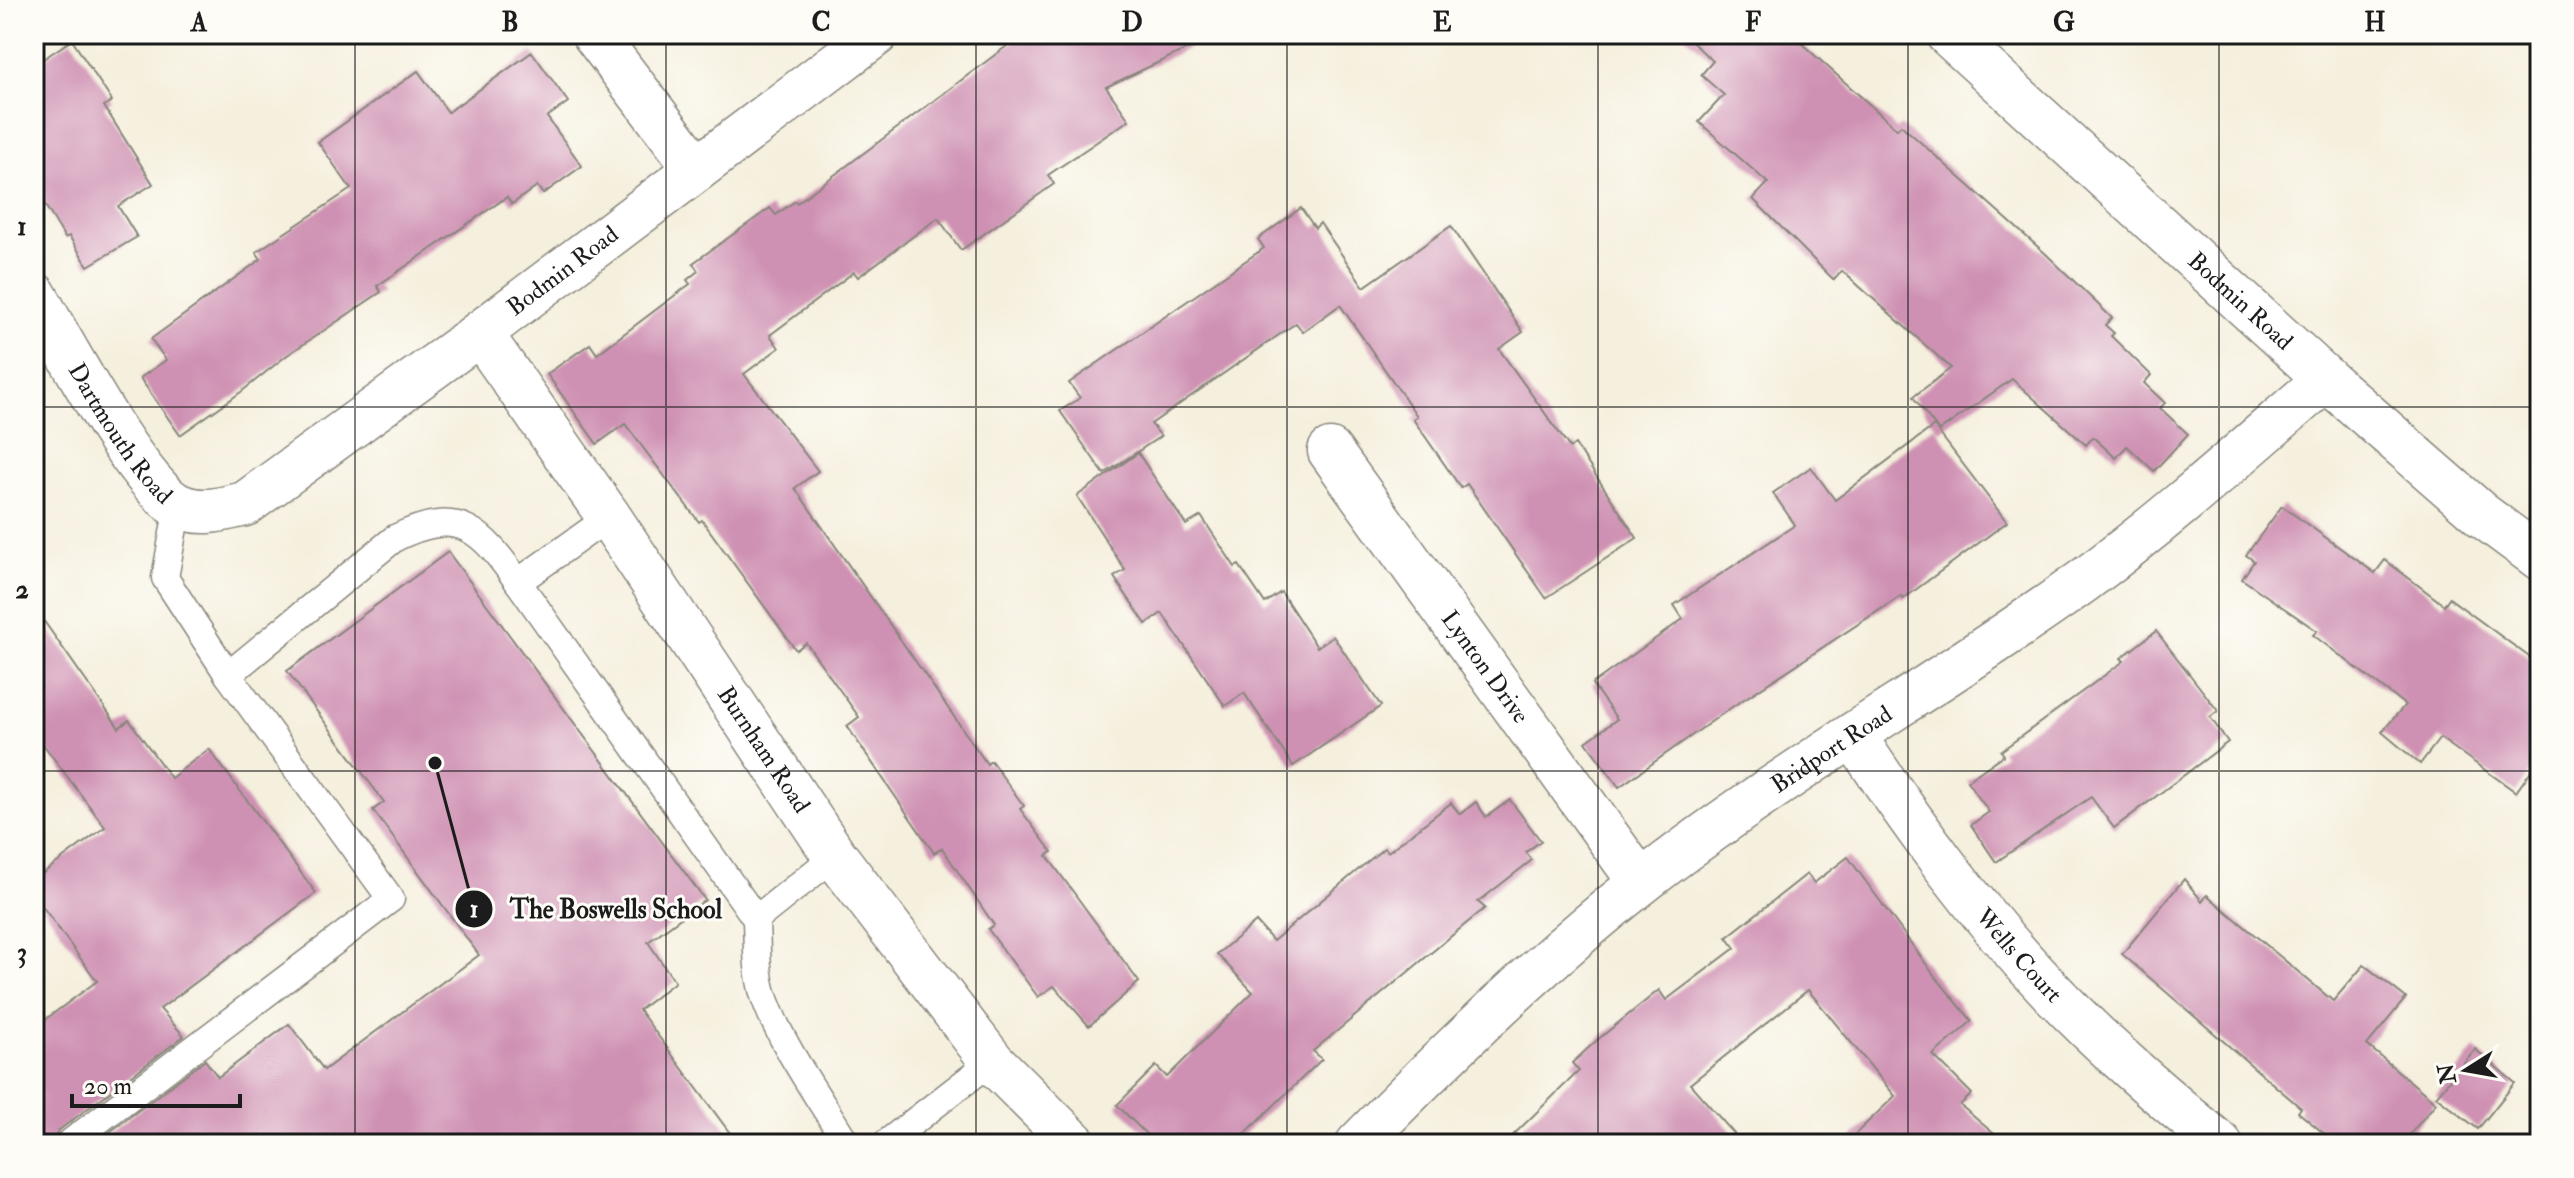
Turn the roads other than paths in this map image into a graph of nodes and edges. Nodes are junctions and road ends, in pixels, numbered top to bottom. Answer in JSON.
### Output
{"nodes":[{"id":1,"x":594,"y":34,"type":"edge"},
{"id":2,"x":876,"y":34,"type":"edge"},
{"id":3,"x":1948,"y":34,"type":"edge"},
{"id":4,"x":697,"y":169,"type":"junction"},
{"id":5,"x":34,"y":294,"type":"edge"},
{"id":6,"x":480,"y":333,"type":"junction"},
{"id":7,"x":2326,"y":379,"type":"junction"},
{"id":8,"x":1330,"y":451,"type":"dead end"},
{"id":9,"x":245,"y":504,"type":"joint"},
{"id":10,"x":178,"y":505,"type":"junction"},
{"id":11,"x":609,"y":517,"type":"junction"},
{"id":12,"x":2540,"y":558,"type":"edge"},
{"id":13,"x":518,"y":582,"type":"junction"},
{"id":14,"x":228,"y":675,"type":"junction"},
{"id":15,"x":1853,"y":735,"type":"junction"},
{"id":16,"x":835,"y":856,"type":"junction"},
{"id":17,"x":1641,"y":883,"type":"junction"},
{"id":18,"x":756,"y":919,"type":"junction"},
{"id":19,"x":992,"y":1061,"type":"junction"},
{"id":20,"x":68,"y":1144,"type":"edge"},
{"id":21,"x":847,"y":1144,"type":"edge"},
{"id":22,"x":885,"y":1144,"type":"edge"},
{"id":23,"x":1075,"y":1144,"type":"edge"},
{"id":24,"x":1358,"y":1144,"type":"edge"},
{"id":25,"x":2220,"y":1144,"type":"edge"}],
"edges":[{"from":1,"to":4,"type":"street"},
{"from":2,"to":4,"type":"street","name":"Bodmin Road"},
{"from":3,"to":7,"type":"street","name":"Bodmin Road"},
{"from":4,"to":6,"type":"street","name":"Bodmin Road"},
{"from":5,"to":10,"type":"street","name":"Dartmouth Road"},
{"from":6,"to":9,"type":"street","name":"Bodmin Road"},
{"from":6,"to":11,"type":"street","name":"Burnham Road"},
{"from":7,"to":12,"type":"street","name":"Bodmin Road"},
{"from":7,"to":15,"type":"street","name":"Bridport Road"},
{"from":8,"to":17,"type":"street","name":"Lynton Drive"},
{"from":9,"to":10,"type":"street","name":"Dartmouth Road"},
{"from":10,"to":14,"type":"lane"},
{"from":11,"to":13,"type":"lane"},
{"from":11,"to":16,"type":"street","name":"Burnham Road"},
{"from":13,"to":14,"type":"lane"},
{"from":13,"to":18,"type":"lane"},
{"from":14,"to":20,"type":"lane"},
{"from":15,"to":17,"type":"street","name":"Bridport Road"},
{"from":15,"to":25,"type":"street","name":"Wells Court"},
{"from":16,"to":18,"type":"lane"},
{"from":16,"to":19,"type":"street","name":"Burnham Road"},
{"from":17,"to":24,"type":"street","name":"Bridport Road"},
{"from":18,"to":21,"type":"lane"},
{"from":19,"to":22,"type":"lane"},
{"from":19,"to":23,"type":"street","name":"Burnham Road"}]}
